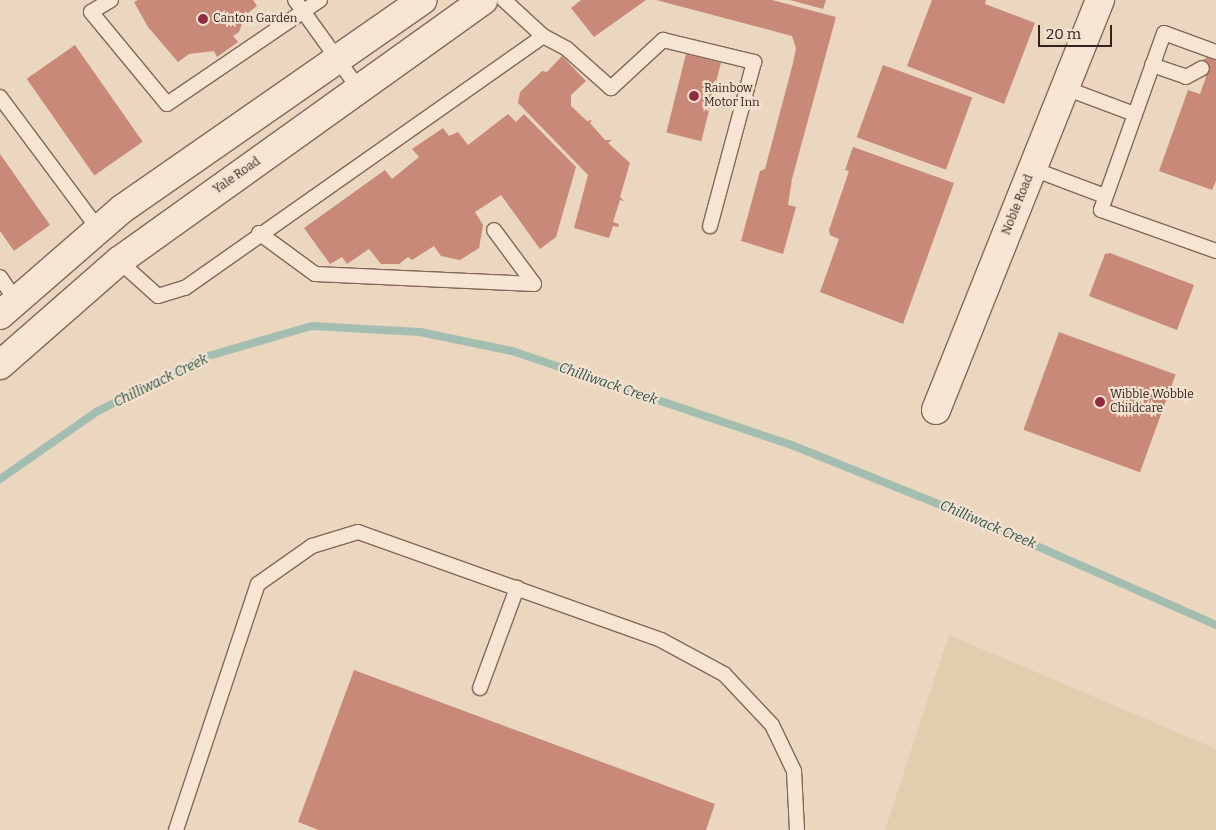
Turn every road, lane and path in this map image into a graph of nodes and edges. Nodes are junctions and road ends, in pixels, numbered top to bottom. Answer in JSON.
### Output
{"nodes":[{"id":1,"x":111,"y":0,"type":"edge"},
{"id":2,"x":295,"y":0,"type":"edge"},
{"id":3,"x":320,"y":0,"type":"edge"},
{"id":4,"x":423,"y":0,"type":"edge"},
{"id":5,"x":483,"y":0,"type":"edge"},
{"id":6,"x":504,"y":0,"type":"edge"},
{"id":7,"x":1100,"y":0,"type":"edge"},
{"id":8,"x":304,"y":12,"type":"junction"},
{"id":9,"x":543,"y":36,"type":"junction"},
{"id":10,"x":1216,"y":52,"type":"edge"},
{"id":11,"x":338,"y":61,"type":"junction"},
{"id":12,"x":1152,"y":65,"type":"junction"},
{"id":13,"x":1202,"y":68,"type":"dead end"},
{"id":14,"x":1065,"y":88,"type":"junction"},
{"id":15,"x":359,"y":89,"type":"junction"},
{"id":16,"x":0,"y":97,"type":"edge"},
{"id":17,"x":1134,"y":114,"type":"junction"},
{"id":18,"x":1033,"y":169,"type":"junction"},
{"id":19,"x":1106,"y":196,"type":"junction"},
{"id":20,"x":710,"y":226,"type":"dead end"},
{"id":21,"x":99,"y":230,"type":"junction"},
{"id":22,"x":494,"y":230,"type":"dead end"},
{"id":23,"x":259,"y":233,"type":"junction"},
{"id":24,"x":1216,"y":251,"type":"edge"},
{"id":25,"x":119,"y":261,"type":"junction"},
{"id":26,"x":0,"y":276,"type":"edge"},
{"id":27,"x":8,"y":308,"type":"edge"},
{"id":28,"x":0,"y":364,"type":"edge"},
{"id":29,"x":936,"y":410,"type":"dead end"},
{"id":30,"x":517,"y":588,"type":"junction"},
{"id":31,"x":480,"y":688,"type":"dead end"},
{"id":32,"x":176,"y":830,"type":"edge"},
{"id":33,"x":798,"y":830,"type":"edge"}],
"edges":[{"from":1,"to":8,"type":"lane"},
{"from":2,"to":8,"type":"lane"},
{"from":3,"to":8,"type":"lane"},
{"from":4,"to":11,"type":"main road"},
{"from":5,"to":15,"type":"main road","name":"Yale Road"},
{"from":6,"to":9,"type":"lane"},
{"from":7,"to":14,"type":"main road","name":"Noble Road"},
{"from":8,"to":11,"type":"lane"},
{"from":9,"to":20,"type":"lane"},
{"from":9,"to":23,"type":"lane"},
{"from":10,"to":12,"type":"lane"},
{"from":11,"to":15,"type":"lane"},
{"from":11,"to":21,"type":"main road"},
{"from":12,"to":13,"type":"lane"},
{"from":12,"to":17,"type":"lane"},
{"from":14,"to":17,"type":"lane"},
{"from":14,"to":18,"type":"main road","name":"Noble Road"},
{"from":15,"to":25,"type":"main road","name":"Yale Road"},
{"from":16,"to":21,"type":"lane"},
{"from":17,"to":19,"type":"lane"},
{"from":18,"to":19,"type":"lane"},
{"from":18,"to":29,"type":"main road","name":"Noble Road"},
{"from":19,"to":24,"type":"lane"},
{"from":21,"to":27,"type":"main road"},
{"from":22,"to":23,"type":"lane"},
{"from":23,"to":25,"type":"lane"},
{"from":25,"to":28,"type":"main road","name":"Yale Road"},
{"from":26,"to":27,"type":"lane"},
{"from":30,"to":31,"type":"lane"},
{"from":30,"to":32,"type":"lane"},
{"from":30,"to":33,"type":"lane"}]}
